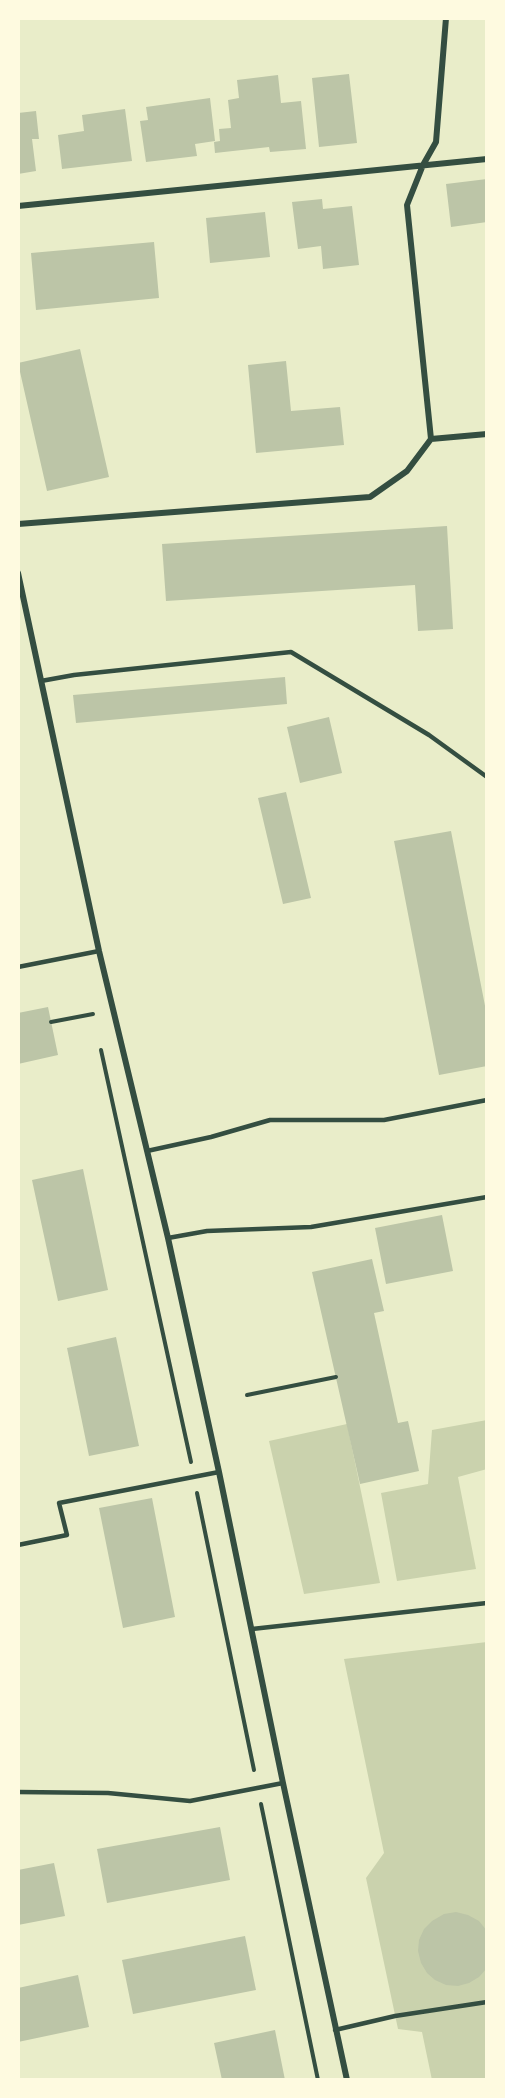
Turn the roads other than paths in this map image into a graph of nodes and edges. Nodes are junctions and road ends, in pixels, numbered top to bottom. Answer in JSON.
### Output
{"nodes":[{"id":1,"x":446,"y":18,"type":"edge"},
{"id":2,"x":487,"y":159,"type":"edge"},
{"id":3,"x":423,"y":165,"type":"junction"},
{"id":4,"x":18,"y":206,"type":"edge"},
{"id":5,"x":487,"y":434,"type":"edge"},
{"id":6,"x":431,"y":439,"type":"junction"},
{"id":7,"x":18,"y":524,"type":"edge"},
{"id":8,"x":18,"y":573,"type":"edge"},
{"id":9,"x":41,"y":681,"type":"junction"},
{"id":10,"x":487,"y":777,"type":"edge"},
{"id":11,"x":99,"y":951,"type":"junction"},
{"id":12,"x":18,"y":968,"type":"edge"},
{"id":13,"x":487,"y":1100,"type":"edge"},
{"id":14,"x":147,"y":1151,"type":"junction"},
{"id":15,"x":487,"y":1197,"type":"edge"},
{"id":16,"x":168,"y":1238,"type":"junction"},
{"id":17,"x":219,"y":1472,"type":"junction"},
{"id":18,"x":18,"y":1545,"type":"edge"},
{"id":19,"x":487,"y":1603,"type":"edge"},
{"id":20,"x":252,"y":1629,"type":"junction"},
{"id":21,"x":282,"y":1783,"type":"junction"},
{"id":22,"x":18,"y":1792,"type":"edge"},
{"id":23,"x":487,"y":2002,"type":"edge"},
{"id":24,"x":335,"y":2030,"type":"junction"},
{"id":25,"x":347,"y":2080,"type":"edge"}],
"edges":[{"from":1,"to":3,"type":"street"},
{"from":2,"to":3,"type":"street"},
{"from":3,"to":4,"type":"street"},
{"from":3,"to":6,"type":"street"},
{"from":5,"to":6,"type":"street"},
{"from":6,"to":7,"type":"street"},
{"from":8,"to":9,"type":"street"},
{"from":9,"to":10,"type":"lane"},
{"from":9,"to":11,"type":"street"},
{"from":11,"to":12,"type":"lane"},
{"from":11,"to":14,"type":"street"},
{"from":13,"to":14,"type":"lane"},
{"from":14,"to":16,"type":"street"},
{"from":15,"to":16,"type":"lane"},
{"from":16,"to":17,"type":"street"},
{"from":17,"to":18,"type":"lane"},
{"from":17,"to":20,"type":"street"},
{"from":19,"to":20,"type":"lane"},
{"from":20,"to":21,"type":"street"},
{"from":21,"to":22,"type":"lane"},
{"from":21,"to":24,"type":"street"},
{"from":23,"to":24,"type":"lane"},
{"from":24,"to":25,"type":"street"}]}
